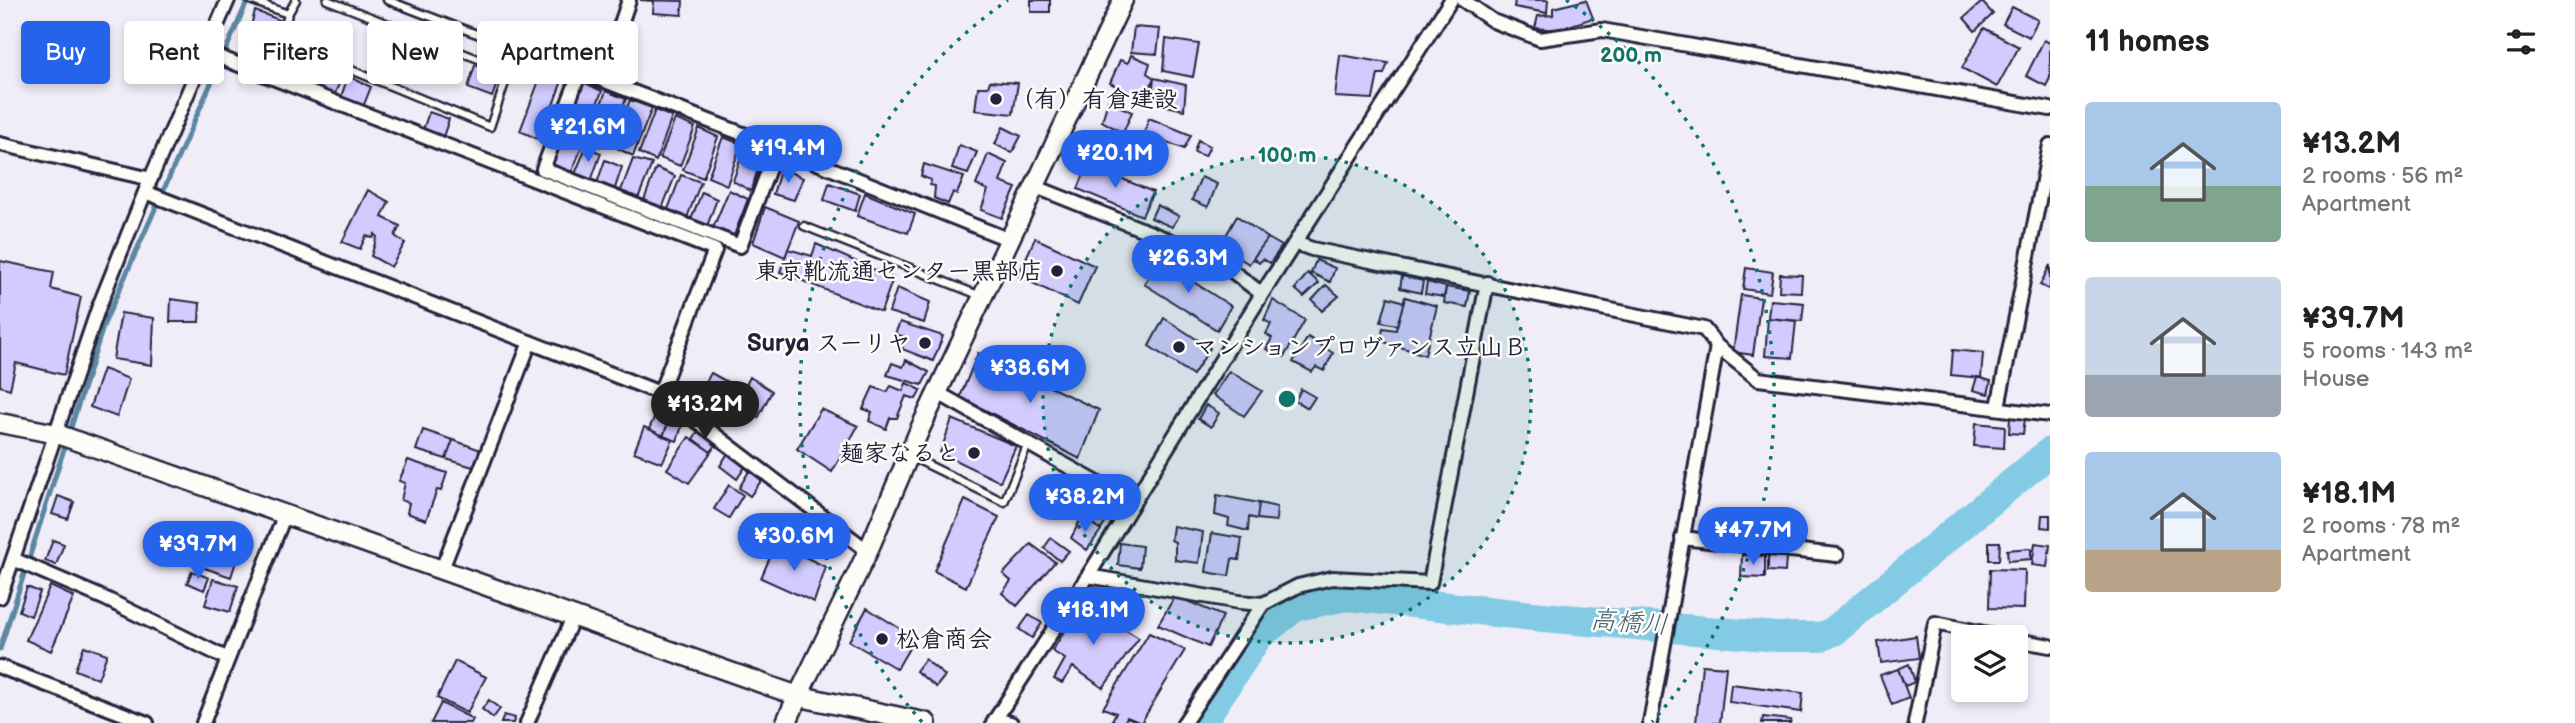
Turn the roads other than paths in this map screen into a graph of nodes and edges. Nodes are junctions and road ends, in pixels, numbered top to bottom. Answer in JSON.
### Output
{"nodes":[{"id":1,"x":228,"y":0,"type":"edge"},
{"id":2,"x":250,"y":0,"type":"edge"},
{"id":3,"x":296,"y":0,"type":"edge"},
{"id":4,"x":327,"y":0,"type":"edge"},
{"id":5,"x":387,"y":0,"type":"edge"},
{"id":6,"x":629,"y":0,"type":"edge"},
{"id":7,"x":1123,"y":0,"type":"edge"},
{"id":8,"x":1451,"y":0,"type":"edge"},
{"id":9,"x":1463,"y":0,"type":"edge"},
{"id":10,"x":288,"y":14,"type":"junction"},
{"id":11,"x":219,"y":21,"type":"edge"},
{"id":12,"x":380,"y":21,"type":"edge"},
{"id":13,"x":442,"y":21,"type":"edge"},
{"id":14,"x":622,"y":21,"type":"edge"},
{"id":15,"x":224,"y":59,"type":"edge"},
{"id":16,"x":191,"y":84,"type":"edge"},
{"id":17,"x":505,"y":84,"type":"edge"},
{"id":18,"x":575,"y":84,"type":"edge"},
{"id":19,"x":612,"y":84,"type":"edge"},
{"id":20,"x":2050,"y":109,"type":"edge"},
{"id":21,"x":0,"y":144,"type":"edge"},
{"id":22,"x":2050,"y":145,"type":"edge"},
{"id":23,"x":777,"y":147,"type":"junction"},
{"id":24,"x":150,"y":178,"type":"junction"},
{"id":25,"x":1036,"y":187,"type":"junction"},
{"id":26,"x":145,"y":192,"type":"junction"},
{"id":27,"x":804,"y":226,"type":"dead end"},
{"id":28,"x":1010,"y":240,"type":"junction"},
{"id":29,"x":1295,"y":243,"type":"junction"},
{"id":30,"x":1487,"y":283,"type":"junction"},
{"id":31,"x":1262,"y":294,"type":"junction"},
{"id":32,"x":983,"y":297,"type":"junction"},
{"id":33,"x":530,"y":342,"type":"junction"},
{"id":34,"x":1717,"y":346,"type":"junction"},
{"id":35,"x":660,"y":393,"type":"junction"},
{"id":36,"x":938,"y":393,"type":"junction"},
{"id":37,"x":1998,"y":407,"type":"junction"},
{"id":38,"x":2050,"y":415,"type":"edge"},
{"id":39,"x":0,"y":423,"type":"edge"},
{"id":40,"x":57,"y":434,"type":"junction"},
{"id":41,"x":1028,"y":444,"type":"junction"},
{"id":42,"x":909,"y":456,"type":"junction"},
{"id":43,"x":1133,"y":503,"type":"junction"},
{"id":44,"x":285,"y":514,"type":"junction"},
{"id":45,"x":1682,"y":537,"type":"junction"},
{"id":46,"x":868,"y":551,"type":"junction"},
{"id":47,"x":1837,"y":555,"type":"dead end"},
{"id":48,"x":13,"y":559,"type":"junction"},
{"id":49,"x":442,"y":569,"type":"junction"},
{"id":50,"x":1088,"y":576,"type":"junction"},
{"id":51,"x":0,"y":597,"type":"edge"},
{"id":52,"x":1263,"y":604,"type":"junction"},
{"id":53,"x":574,"y":615,"type":"junction"},
{"id":54,"x":1951,"y":627,"type":"edge"},
{"id":55,"x":2028,"y":642,"type":"edge"},
{"id":56,"x":2050,"y":645,"type":"edge"},
{"id":57,"x":228,"y":659,"type":"junction"},
{"id":58,"x":0,"y":667,"type":"edge"},
{"id":59,"x":798,"y":696,"type":"junction"},
{"id":60,"x":994,"y":721,"type":"edge"},
{"id":61,"x":147,"y":723,"type":"edge"},
{"id":62,"x":203,"y":723,"type":"edge"},
{"id":63,"x":527,"y":723,"type":"edge"},
{"id":64,"x":786,"y":723,"type":"edge"},
{"id":65,"x":926,"y":723,"type":"edge"},
{"id":66,"x":1012,"y":723,"type":"edge"},
{"id":67,"x":1184,"y":723,"type":"edge"},
{"id":68,"x":1650,"y":723,"type":"edge"},
{"id":69,"x":1915,"y":723,"type":"edge"}],
"edges":[{"from":1,"to":11,"type":"street"},
{"from":2,"to":10,"type":"lane"},
{"from":3,"to":10,"type":"lane"},
{"from":4,"to":12,"type":"lane"},
{"from":5,"to":13,"type":"lane"},
{"from":6,"to":14,"type":"street"},
{"from":7,"to":25,"type":"street"},
{"from":8,"to":29,"type":"street"},
{"from":9,"to":20,"type":"street"},
{"from":10,"to":17,"type":"lane"},
{"from":15,"to":35,"type":"street"},
{"from":16,"to":24,"type":"street"},
{"from":18,"to":23,"type":"street"},
{"from":19,"to":23,"type":"street"},
{"from":21,"to":24,"type":"street"},
{"from":22,"to":37,"type":"street"},
{"from":23,"to":28,"type":"street"},
{"from":24,"to":26,"type":"street"},
{"from":25,"to":28,"type":"street"},
{"from":25,"to":31,"type":"street"},
{"from":26,"to":33,"type":"street"},
{"from":26,"to":40,"type":"street"},
{"from":27,"to":32,"type":"lane"},
{"from":28,"to":32,"type":"street"},
{"from":29,"to":30,"type":"street"},
{"from":29,"to":31,"type":"street"},
{"from":30,"to":34,"type":"street"},
{"from":30,"to":52,"type":"street"},
{"from":31,"to":43,"type":"street"},
{"from":32,"to":36,"type":"street"},
{"from":33,"to":35,"type":"street"},
{"from":33,"to":49,"type":"street"},
{"from":34,"to":37,"type":"street"},
{"from":34,"to":45,"type":"street"},
{"from":35,"to":46,"type":"street"},
{"from":36,"to":41,"type":"street"},
{"from":36,"to":42,"type":"street"},
{"from":37,"to":38,"type":"street"},
{"from":39,"to":40,"type":"street"},
{"from":40,"to":44,"type":"street"},
{"from":40,"to":48,"type":"street"},
{"from":41,"to":42,"type":"lane"},
{"from":41,"to":43,"type":"street"},
{"from":42,"to":46,"type":"street"},
{"from":43,"to":50,"type":"street"},
{"from":44,"to":49,"type":"street"},
{"from":44,"to":57,"type":"street"},
{"from":45,"to":47,"type":"street"},
{"from":45,"to":68,"type":"street"},
{"from":46,"to":59,"type":"street"},
{"from":48,"to":51,"type":"street"},
{"from":48,"to":57,"type":"street"},
{"from":49,"to":53,"type":"street"},
{"from":50,"to":52,"type":"street"},
{"from":50,"to":60,"type":"street"},
{"from":52,"to":67,"type":"street"},
{"from":53,"to":59,"type":"street"},
{"from":53,"to":63,"type":"street"},
{"from":54,"to":69,"type":"street"},
{"from":55,"to":56,"type":"street"},
{"from":57,"to":62,"type":"street"},
{"from":58,"to":61,"type":"street"},
{"from":59,"to":64,"type":"main road"},
{"from":59,"to":65,"type":"main road"},
{"from":60,"to":66,"type":"street"}]}
